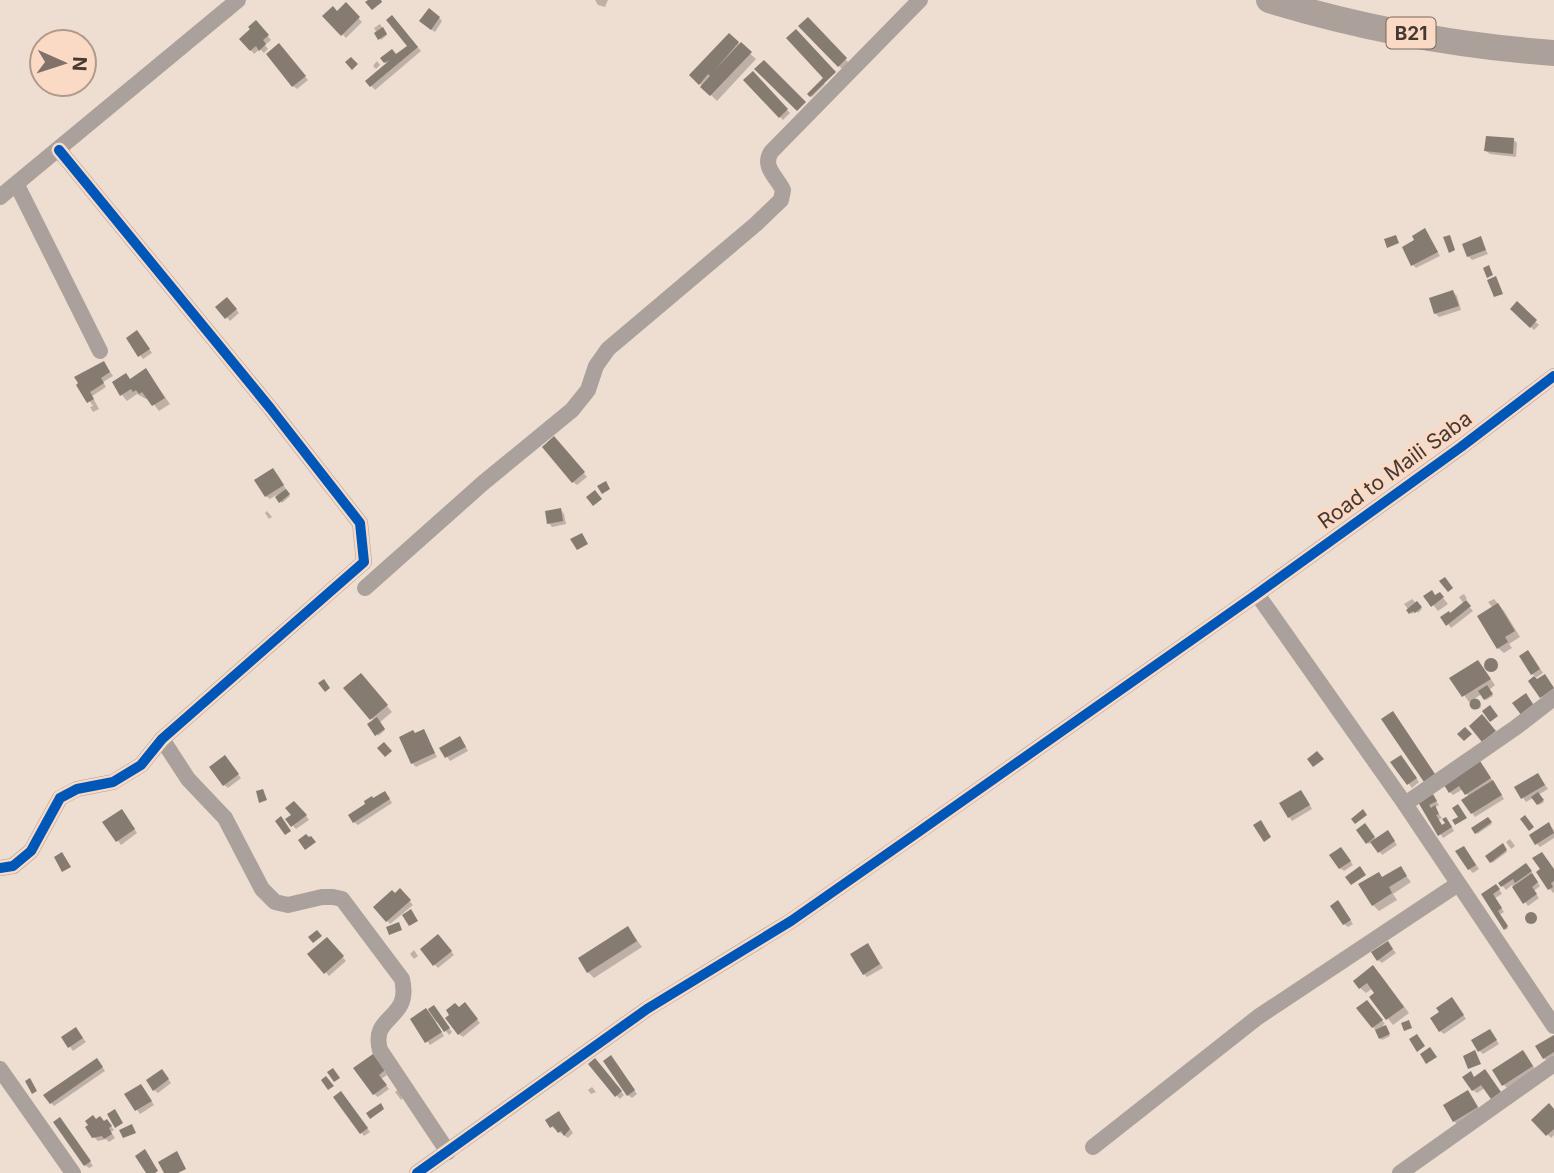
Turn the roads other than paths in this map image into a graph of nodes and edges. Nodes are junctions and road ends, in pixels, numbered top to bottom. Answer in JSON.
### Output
{"nodes":[{"id":1,"x":238,"y":0,"type":"edge"},
{"id":2,"x":920,"y":0,"type":"edge"},
{"id":3,"x":1269,"y":0,"type":"edge"},
{"id":4,"x":1554,"y":53,"type":"edge"},
{"id":5,"x":59,"y":150,"type":"junction"},
{"id":6,"x":17,"y":185,"type":"junction"},
{"id":7,"x":0,"y":197,"type":"edge"},
{"id":8,"x":100,"y":351,"type":"dead end"},
{"id":9,"x":1554,"y":376,"type":"edge"},
{"id":10,"x":365,"y":588,"type":"dead end"},
{"id":11,"x":1257,"y":593,"type":"junction"},
{"id":12,"x":1554,"y":698,"type":"edge"},
{"id":13,"x":162,"y":739,"type":"junction"},
{"id":14,"x":1405,"y":804,"type":"junction"},
{"id":15,"x":0,"y":868,"type":"edge"},
{"id":16,"x":1458,"y":884,"type":"junction"},
{"id":17,"x":1554,"y":1026,"type":"edge"},
{"id":18,"x":1554,"y":1064,"type":"edge"},
{"id":19,"x":0,"y":1069,"type":"edge"},
{"id":20,"x":1093,"y":1147,"type":"dead end"},
{"id":21,"x":449,"y":1152,"type":"junction"},
{"id":22,"x":72,"y":1173,"type":"edge"},
{"id":23,"x":417,"y":1173,"type":"edge"},
{"id":24,"x":1400,"y":1173,"type":"edge"}],
"edges":[{"from":1,"to":5,"type":"street"},
{"from":2,"to":10,"type":"street"},
{"from":3,"to":4,"type":"highway","number":"B21"},
{"from":5,"to":6,"type":"street"},
{"from":5,"to":13,"type":"street"},
{"from":6,"to":7,"type":"street"},
{"from":6,"to":8,"type":"street"},
{"from":9,"to":11,"type":"street","name":"Road to Maili Saba"},
{"from":11,"to":14,"type":"street"},
{"from":11,"to":21,"type":"street","name":"Road to Maili Saba"},
{"from":12,"to":14,"type":"street"},
{"from":13,"to":15,"type":"street"},
{"from":13,"to":21,"type":"street"},
{"from":14,"to":16,"type":"street"},
{"from":16,"to":17,"type":"street"},
{"from":16,"to":20,"type":"street"},
{"from":18,"to":24,"type":"street"},
{"from":19,"to":22,"type":"street"},
{"from":21,"to":23,"type":"street","name":"Road to Maili Saba"}]}
